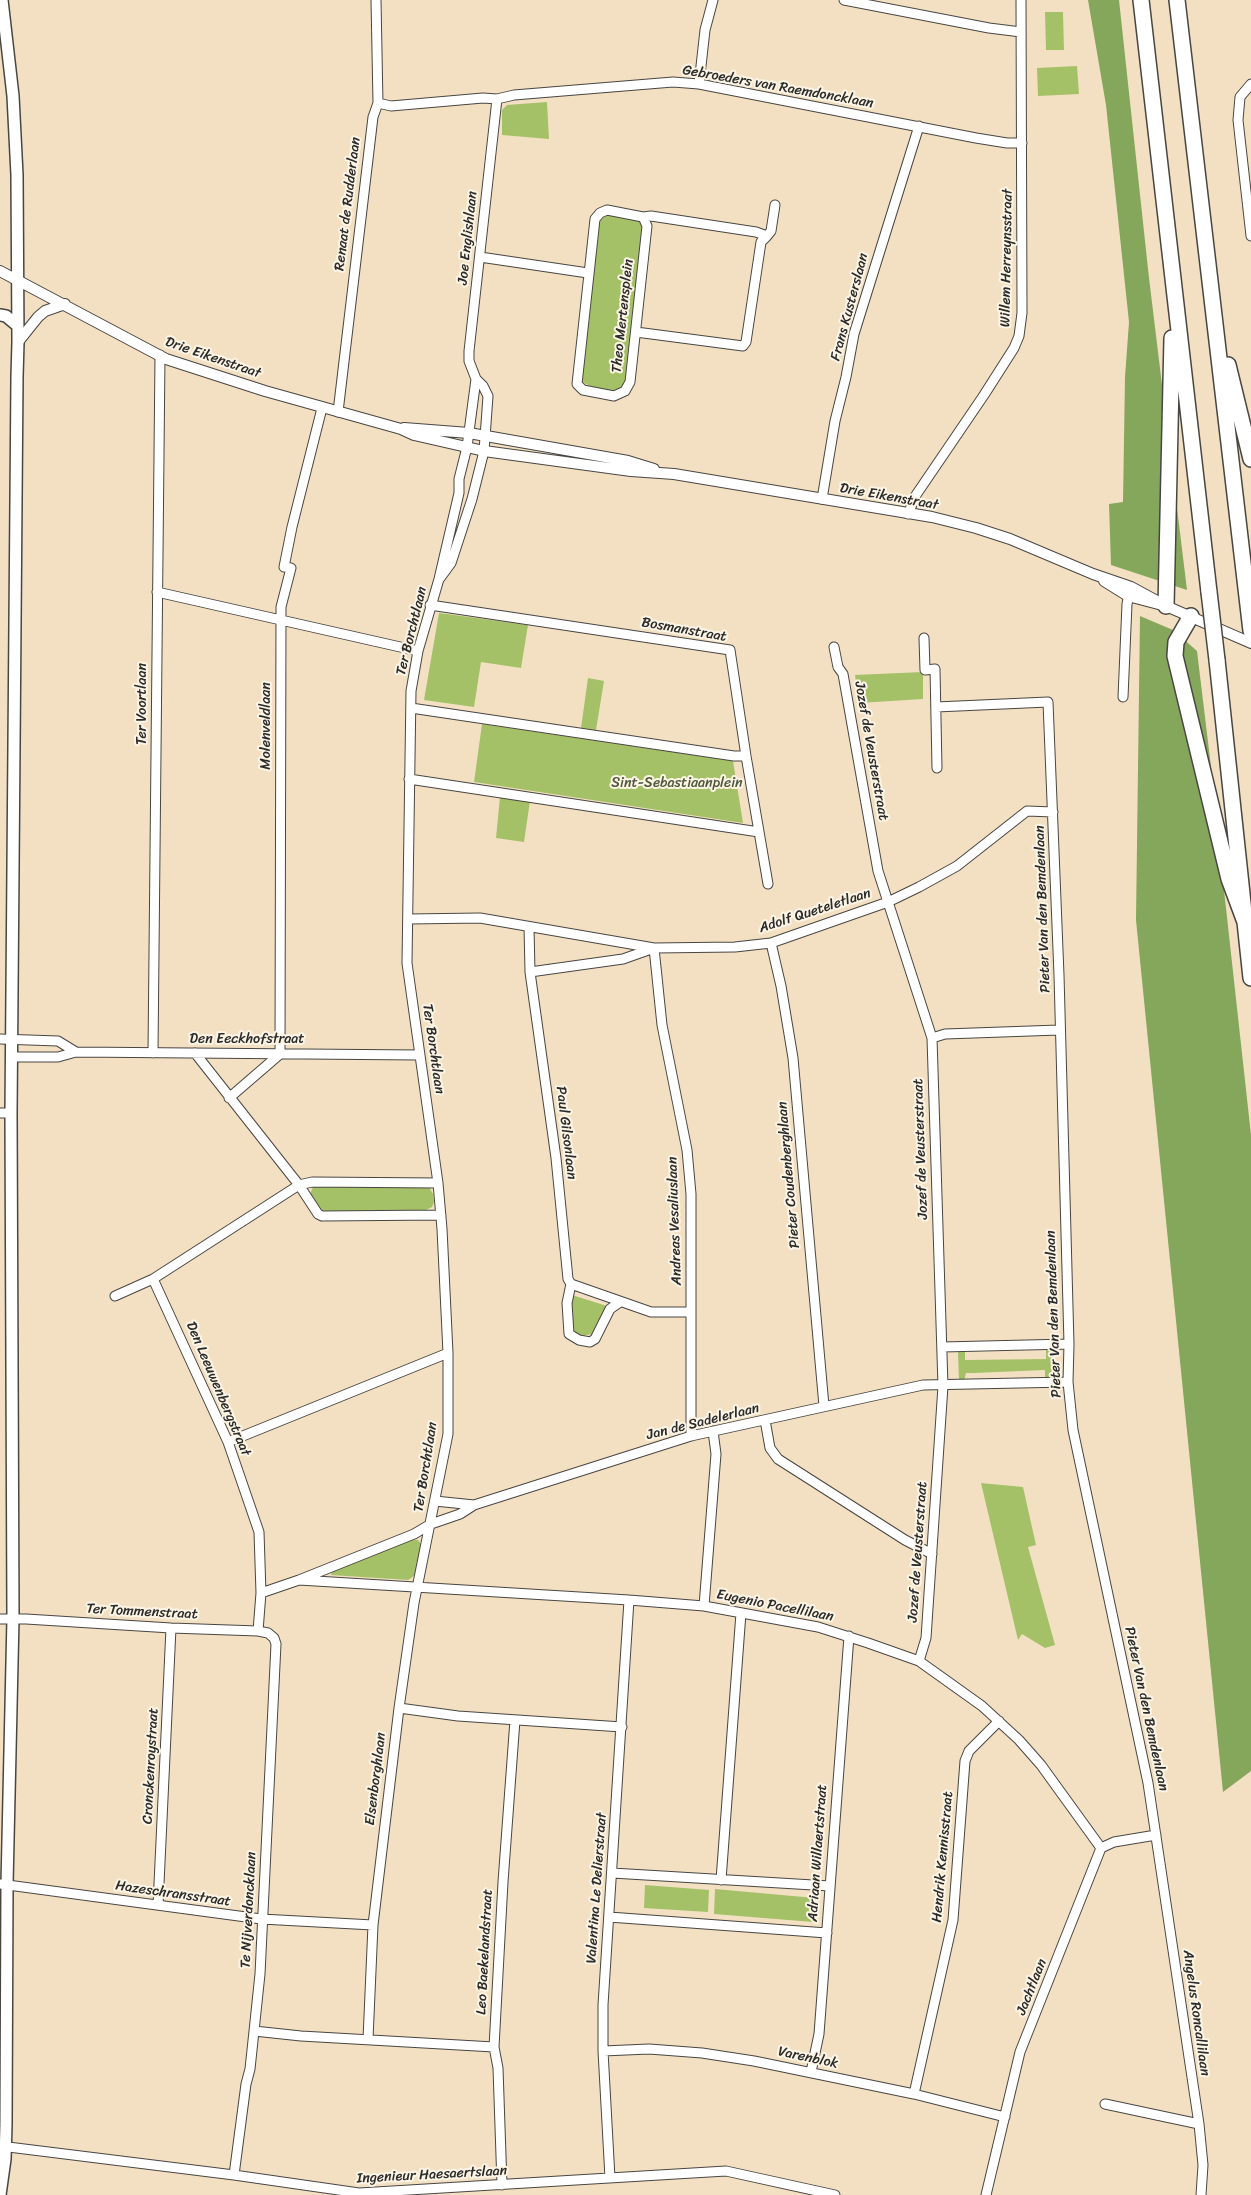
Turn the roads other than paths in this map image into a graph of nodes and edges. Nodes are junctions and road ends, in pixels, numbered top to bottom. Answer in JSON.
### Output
{"nodes":[{"id":1,"x":2,"y":0,"type":"edge"},
{"id":2,"x":376,"y":0,"type":"edge"},
{"id":3,"x":713,"y":0,"type":"edge"},
{"id":4,"x":844,"y":0,"type":"edge"},
{"id":5,"x":1021,"y":0,"type":"edge"},
{"id":6,"x":1141,"y":0,"type":"edge"},
{"id":7,"x":1177,"y":0,"type":"edge"},
{"id":8,"x":1021,"y":32,"type":"junction"},
{"id":9,"x":4,"y":42,"type":"edge"},
{"id":10,"x":698,"y":84,"type":"junction"},
{"id":11,"x":1251,"y":84,"type":"edge"},
{"id":12,"x":497,"y":99,"type":"junction"},
{"id":13,"x":378,"y":103,"type":"junction"},
{"id":14,"x":919,"y":126,"type":"junction"},
{"id":15,"x":1022,"y":142,"type":"junction"},
{"id":16,"x":775,"y":205,"type":"dead end"},
{"id":17,"x":643,"y":218,"type":"junction"},
{"id":18,"x":767,"y":236,"type":"junction"},
{"id":19,"x":1251,"y":236,"type":"edge"},
{"id":20,"x":480,"y":257,"type":"junction"},
{"id":21,"x":0,"y":271,"type":"edge"},
{"id":22,"x":588,"y":273,"type":"junction"},
{"id":23,"x":17,"y":280,"type":"junction"},
{"id":24,"x":1174,"y":294,"type":"junction"},
{"id":25,"x":1213,"y":302,"type":"junction"},
{"id":26,"x":65,"y":304,"type":"junction"},
{"id":27,"x":0,"y":315,"type":"edge"},
{"id":28,"x":18,"y":326,"type":"junction"},
{"id":29,"x":636,"y":332,"type":"junction"},
{"id":30,"x":18,"y":342,"type":"junction"},
{"id":31,"x":160,"y":356,"type":"junction"},
{"id":32,"x":476,"y":379,"type":"junction"},
{"id":33,"x":322,"y":408,"type":"junction"},
{"id":34,"x":338,"y":412,"type":"junction"},
{"id":35,"x":401,"y":429,"type":"junction"},
{"id":36,"x":469,"y":433,"type":"junction"},
{"id":37,"x":486,"y":436,"type":"junction"},
{"id":38,"x":467,"y":447,"type":"junction"},
{"id":39,"x":484,"y":451,"type":"junction"},
{"id":40,"x":1251,"y":458,"type":"edge"},
{"id":41,"x":674,"y":474,"type":"junction"},
{"id":42,"x":822,"y":499,"type":"junction"},
{"id":43,"x":908,"y":514,"type":"junction"},
{"id":44,"x":439,"y":579,"type":"junction"},
{"id":45,"x":157,"y":592,"type":"junction"},
{"id":46,"x":1130,"y":592,"type":"junction"},
{"id":47,"x":430,"y":604,"type":"junction"},
{"id":48,"x":1166,"y":606,"type":"junction"},
{"id":49,"x":1191,"y":616,"type":"junction"},
{"id":50,"x":280,"y":620,"type":"junction"},
{"id":51,"x":1251,"y":631,"type":"edge"},
{"id":52,"x":924,"y":638,"type":"dead end"},
{"id":53,"x":1251,"y":643,"type":"edge"},
{"id":54,"x":834,"y":647,"type":"dead end"},
{"id":55,"x":418,"y":651,"type":"junction"},
{"id":56,"x":1123,"y":696,"type":"dead end"},
{"id":57,"x":936,"y":707,"type":"junction"},
{"id":58,"x":411,"y":708,"type":"junction"},
{"id":59,"x":746,"y":756,"type":"junction"},
{"id":60,"x":937,"y":768,"type":"dead end"},
{"id":61,"x":409,"y":779,"type":"junction"},
{"id":62,"x":1054,"y":812,"type":"junction"},
{"id":63,"x":759,"y":832,"type":"junction"},
{"id":64,"x":768,"y":884,"type":"dead end"},
{"id":65,"x":888,"y":902,"type":"junction"},
{"id":66,"x":410,"y":919,"type":"junction"},
{"id":67,"x":1245,"y":922,"type":"junction"},
{"id":68,"x":529,"y":927,"type":"junction"},
{"id":69,"x":771,"y":943,"type":"junction"},
{"id":70,"x":654,"y":948,"type":"junction"},
{"id":71,"x":530,"y":972,"type":"junction"},
{"id":72,"x":1251,"y":978,"type":"edge"},
{"id":73,"x":1059,"y":1030,"type":"junction"},
{"id":74,"x":932,"y":1038,"type":"junction"},
{"id":75,"x":10,"y":1039,"type":"edge"},
{"id":76,"x":76,"y":1052,"type":"junction"},
{"id":77,"x":153,"y":1053,"type":"junction"},
{"id":78,"x":195,"y":1053,"type":"junction"},
{"id":79,"x":280,"y":1054,"type":"junction"},
{"id":80,"x":419,"y":1055,"type":"junction"},
{"id":81,"x":12,"y":1057,"type":"junction"},
{"id":82,"x":229,"y":1098,"type":"junction"},
{"id":83,"x":6,"y":1113,"type":"edge"},
{"id":84,"x":438,"y":1183,"type":"junction"},
{"id":85,"x":299,"y":1185,"type":"junction"},
{"id":86,"x":441,"y":1216,"type":"junction"},
{"id":87,"x":153,"y":1279,"type":"junction"},
{"id":88,"x":571,"y":1284,"type":"junction"},
{"id":89,"x":115,"y":1296,"type":"dead end"},
{"id":90,"x":620,"y":1302,"type":"junction"},
{"id":91,"x":691,"y":1312,"type":"junction"},
{"id":92,"x":1069,"y":1344,"type":"junction"},
{"id":93,"x":942,"y":1347,"type":"junction"},
{"id":94,"x":448,"y":1353,"type":"junction"},
{"id":95,"x":1068,"y":1382,"type":"junction"},
{"id":96,"x":943,"y":1386,"type":"junction"},
{"id":97,"x":824,"y":1406,"type":"junction"},
{"id":98,"x":765,"y":1420,"type":"junction"},
{"id":99,"x":713,"y":1431,"type":"junction"},
{"id":100,"x":691,"y":1436,"type":"junction"},
{"id":101,"x":228,"y":1442,"type":"junction"},
{"id":102,"x":435,"y":1501,"type":"junction"},
{"id":103,"x":474,"y":1506,"type":"junction"},
{"id":104,"x":431,"y":1524,"type":"junction"},
{"id":105,"x":932,"y":1554,"type":"junction"},
{"id":106,"x":300,"y":1580,"type":"junction"},
{"id":107,"x":418,"y":1587,"type":"junction"},
{"id":108,"x":261,"y":1593,"type":"junction"},
{"id":109,"x":629,"y":1600,"type":"junction"},
{"id":110,"x":704,"y":1606,"type":"junction"},
{"id":111,"x":741,"y":1613,"type":"junction"},
{"id":112,"x":13,"y":1618,"type":"junction"},
{"id":113,"x":0,"y":1619,"type":"edge"},
{"id":114,"x":171,"y":1628,"type":"junction"},
{"id":115,"x":258,"y":1631,"type":"junction"},
{"id":116,"x":849,"y":1636,"type":"junction"},
{"id":117,"x":919,"y":1662,"type":"junction"},
{"id":118,"x":399,"y":1708,"type":"junction"},
{"id":119,"x":515,"y":1720,"type":"junction"},
{"id":120,"x":999,"y":1721,"type":"junction"},
{"id":121,"x":622,"y":1727,"type":"junction"},
{"id":122,"x":1156,"y":1835,"type":"junction"},
{"id":123,"x":1101,"y":1848,"type":"junction"},
{"id":124,"x":612,"y":1873,"type":"junction"},
{"id":125,"x":721,"y":1880,"type":"junction"},
{"id":126,"x":4,"y":1884,"type":"edge"},
{"id":127,"x":830,"y":1886,"type":"junction"},
{"id":128,"x":158,"y":1905,"type":"junction"},
{"id":129,"x":609,"y":1917,"type":"junction"},
{"id":130,"x":262,"y":1919,"type":"junction"},
{"id":131,"x":373,"y":1925,"type":"junction"},
{"id":132,"x":827,"y":1933,"type":"junction"},
{"id":133,"x":254,"y":2031,"type":"junction"},
{"id":134,"x":368,"y":2039,"type":"junction"},
{"id":135,"x":494,"y":2047,"type":"junction"},
{"id":136,"x":603,"y":2051,"type":"junction"},
{"id":137,"x":811,"y":2072,"type":"junction"},
{"id":138,"x":914,"y":2094,"type":"junction"},
{"id":139,"x":1105,"y":2104,"type":"dead end"},
{"id":140,"x":1005,"y":2117,"type":"junction"},
{"id":141,"x":1199,"y":2124,"type":"junction"},
{"id":142,"x":3,"y":2146,"type":"edge"},
{"id":143,"x":234,"y":2175,"type":"junction"},
{"id":144,"x":610,"y":2178,"type":"junction"},
{"id":145,"x":502,"y":2185,"type":"junction"},
{"id":146,"x":343,"y":2193,"type":"edge"},
{"id":147,"x":0,"y":2195,"type":"edge"},
{"id":148,"x":835,"y":2195,"type":"edge"},
{"id":149,"x":986,"y":2195,"type":"edge"},
{"id":150,"x":1201,"y":2195,"type":"edge"}],
"edges":[{"from":1,"to":9,"type":"main road"},
{"from":2,"to":13,"type":"street","name":"Renaat de Rudderlaan"},
{"from":3,"to":10,"type":"street"},
{"from":4,"to":8,"type":"street"},
{"from":5,"to":8,"type":"street","name":"Willem Herreynsstraat"},
{"from":6,"to":24,"type":"highway"},
{"from":7,"to":25,"type":"highway"},
{"from":8,"to":15,"type":"street","name":"Willem Herreynsstraat"},
{"from":9,"to":23,"type":"main road"},
{"from":10,"to":12,"type":"street","name":"Gebroeders van Raemdoncklaan"},
{"from":10,"to":14,"type":"street","name":"Gebroeders van Raemdoncklaan"},
{"from":11,"to":19,"type":"street"},
{"from":12,"to":13,"type":"street","name":"Gebroeders van Raemdoncklaan"},
{"from":12,"to":20,"type":"street","name":"Joe Englishlaan"},
{"from":13,"to":34,"type":"street","name":"Renaat de Rudderlaan"},
{"from":14,"to":15,"type":"street","name":"Gebroeders van Raemdoncklaan"},
{"from":14,"to":42,"type":"street","name":"Frans Kusterslaan"},
{"from":15,"to":43,"type":"street","name":"Willem Herreynsstraat"},
{"from":16,"to":18,"type":"street"},
{"from":17,"to":18,"type":"street"},
{"from":17,"to":22,"type":"street","name":"Theo Mertensplein"},
{"from":17,"to":29,"type":"street","name":"Theo Mertensplein"},
{"from":18,"to":29,"type":"street"},
{"from":20,"to":22,"type":"street"},
{"from":20,"to":32,"type":"street","name":"Joe Englishlaan"},
{"from":21,"to":23,"type":"street","name":"Drie Eikenstraat"},
{"from":22,"to":29,"type":"street","name":"Theo Mertensplein"},
{"from":23,"to":26,"type":"street","name":"Drie Eikenstraat"},
{"from":23,"to":28,"type":"main road"},
{"from":24,"to":48,"type":"highway"},
{"from":24,"to":67,"type":"highway","bridge":true},
{"from":25,"to":40,"type":"highway"},
{"from":25,"to":51,"type":"highway"},
{"from":26,"to":30,"type":"street"},
{"from":26,"to":31,"type":"street","name":"Drie Eikenstraat"},
{"from":27,"to":28,"type":"main road"},
{"from":28,"to":30,"type":"main road"},
{"from":30,"to":75,"type":"main road"},
{"from":31,"to":33,"type":"street","name":"Drie Eikenstraat"},
{"from":31,"to":45,"type":"street","name":"Ter Voortlaan"},
{"from":32,"to":36,"type":"street","name":"Joe Englishlaan"},
{"from":32,"to":37,"type":"street","name":"Joe Englishlaan"},
{"from":33,"to":34,"type":"street","name":"Drie Eikenstraat"},
{"from":33,"to":50,"type":"street","name":"Molenveldlaan"},
{"from":34,"to":35,"type":"street","name":"Drie Eikenstraat"},
{"from":35,"to":36,"type":"street","name":"Drie Eikenstraat"},
{"from":35,"to":38,"type":"street","name":"Drie Eikenstraat"},
{"from":36,"to":37,"type":"street","name":"Drie Eikenstraat"},
{"from":36,"to":38,"type":"street","name":"Ter Borchtlaan"},
{"from":37,"to":39,"type":"street","name":"Ter Borchtlaan"},
{"from":37,"to":41,"type":"street","name":"Drie Eikenstraat"},
{"from":38,"to":39,"type":"street","name":"Drie Eikenstraat"},
{"from":38,"to":44,"type":"street","name":"Ter Borchtlaan"},
{"from":39,"to":41,"type":"street","name":"Drie Eikenstraat"},
{"from":39,"to":44,"type":"street","name":"Ter Borchtlaan"},
{"from":41,"to":42,"type":"street","name":"Drie Eikenstraat"},
{"from":42,"to":43,"type":"street","name":"Drie Eikenstraat"},
{"from":43,"to":46,"type":"street","name":"Drie Eikenstraat"},
{"from":44,"to":47,"type":"street","name":"Ter Borchtlaan"},
{"from":45,"to":50,"type":"street"},
{"from":45,"to":77,"type":"street","name":"Ter Voortlaan"},
{"from":46,"to":48,"type":"street","name":"Drie Eikenstraat"},
{"from":46,"to":56,"type":"street"},
{"from":47,"to":55,"type":"street","name":"Ter Borchtlaan"},
{"from":47,"to":59,"type":"street","name":"Bosmanstraat"},
{"from":48,"to":49,"type":"street","name":"Drie Eikenstraat"},
{"from":49,"to":53,"type":"street","name":"Drie Eikenstraat"},
{"from":49,"to":67,"type":"highway"},
{"from":50,"to":55,"type":"street"},
{"from":50,"to":79,"type":"street","name":"Molenveldlaan"},
{"from":52,"to":57,"type":"street"},
{"from":54,"to":65,"type":"street","name":"Jozef de Veusterstraat"},
{"from":55,"to":58,"type":"street","name":"Ter Borchtlaan"},
{"from":57,"to":60,"type":"street"},
{"from":57,"to":62,"type":"street","name":"Pieter Van den Bemdenlaan"},
{"from":58,"to":59,"type":"street"},
{"from":58,"to":61,"type":"street","name":"Ter Borchtlaan"},
{"from":59,"to":63,"type":"street","name":"Bosmanstraat"},
{"from":61,"to":63,"type":"street"},
{"from":61,"to":66,"type":"street","name":"Ter Borchtlaan"},
{"from":62,"to":65,"type":"street","name":"Adolf Queteletlaan"},
{"from":62,"to":73,"type":"street","name":"Pieter Van den Bemdenlaan"},
{"from":63,"to":64,"type":"street","name":"Bosmanstraat"},
{"from":65,"to":69,"type":"street","name":"Adolf Queteletlaan"},
{"from":65,"to":74,"type":"street","name":"Jozef de Veusterstraat"},
{"from":66,"to":68,"type":"street","name":"Adolf Queteletlaan"},
{"from":66,"to":80,"type":"street","name":"Ter Borchtlaan"},
{"from":67,"to":72,"type":"highway"},
{"from":68,"to":70,"type":"street","name":"Adolf Queteletlaan"},
{"from":68,"to":71,"type":"street","name":"Paul Gilsonlaan"},
{"from":69,"to":70,"type":"street","name":"Adolf Queteletlaan"},
{"from":69,"to":97,"type":"street","name":"Pieter Coudenberghlaan"},
{"from":70,"to":71,"type":"street"},
{"from":70,"to":91,"type":"street","name":"Andreas Vesaliuslaan"},
{"from":71,"to":88,"type":"street","name":"Paul Gilsonlaan"},
{"from":73,"to":74,"type":"street"},
{"from":73,"to":92,"type":"street","name":"Pieter Van den Bemdenlaan"},
{"from":74,"to":93,"type":"street","name":"Jozef de Veusterstraat"},
{"from":75,"to":76,"type":"street","name":"Den Eeckhofstraat"},
{"from":75,"to":81,"type":"main road"},
{"from":76,"to":77,"type":"street","name":"Den Eeckhofstraat"},
{"from":76,"to":81,"type":"street","name":"Den Eeckhofstraat"},
{"from":77,"to":78,"type":"street","name":"Den Eeckhofstraat"},
{"from":78,"to":79,"type":"street","name":"Den Eeckhofstraat"},
{"from":78,"to":82,"type":"street"},
{"from":79,"to":80,"type":"street","name":"Den Eeckhofstraat"},
{"from":79,"to":82,"type":"street"},
{"from":80,"to":84,"type":"street","name":"Ter Borchtlaan"},
{"from":81,"to":83,"type":"main road"},
{"from":82,"to":85,"type":"street"},
{"from":83,"to":112,"type":"main road"},
{"from":84,"to":85,"type":"street"},
{"from":84,"to":86,"type":"street","name":"Ter Borchtlaan"},
{"from":85,"to":86,"type":"street"},
{"from":85,"to":87,"type":"street"},
{"from":86,"to":94,"type":"street","name":"Ter Borchtlaan"},
{"from":87,"to":89,"type":"street"},
{"from":87,"to":101,"type":"street","name":"Den Leeuwenbergstraat"},
{"from":88,"to":90,"type":"street"},
{"from":88,"to":90,"type":"street","name":"Paul Gilsonlaan"},
{"from":90,"to":91,"type":"street"},
{"from":91,"to":100,"type":"street","name":"Andreas Vesaliuslaan"},
{"from":92,"to":93,"type":"street"},
{"from":92,"to":95,"type":"street","name":"Pieter Van den Bemdenlaan"},
{"from":93,"to":96,"type":"street","name":"Jozef de Veusterstraat"},
{"from":94,"to":101,"type":"street"},
{"from":94,"to":102,"type":"street","name":"Ter Borchtlaan"},
{"from":95,"to":96,"type":"street","name":"Jan de Sadelerlaan"},
{"from":95,"to":122,"type":"street","name":"Pieter Van den Bemdenlaan"},
{"from":96,"to":97,"type":"street","name":"Jan de Sadelerlaan"},
{"from":96,"to":105,"type":"street","name":"Jozef de Veusterstraat"},
{"from":97,"to":98,"type":"street","name":"Jan de Sadelerlaan"},
{"from":98,"to":99,"type":"street","name":"Jan de Sadelerlaan"},
{"from":98,"to":105,"type":"street"},
{"from":99,"to":100,"type":"street","name":"Jan de Sadelerlaan"},
{"from":99,"to":110,"type":"street"},
{"from":100,"to":103,"type":"street","name":"Jan de Sadelerlaan"},
{"from":101,"to":108,"type":"street","name":"Den Leeuwenbergstraat"},
{"from":102,"to":103,"type":"street","name":"Jan de Sadelerlaan"},
{"from":102,"to":104,"type":"street","name":"Ter Borchtlaan"},
{"from":103,"to":104,"type":"street","name":"Jan de Sadelerlaan"},
{"from":104,"to":106,"type":"street","name":"Jan de Sadelerlaan"},
{"from":104,"to":107,"type":"street","name":"Elsenborghlaan"},
{"from":105,"to":117,"type":"street","name":"Jozef de Veusterstraat"},
{"from":106,"to":107,"type":"street","name":"Eugenio Pacellilaan"},
{"from":106,"to":108,"type":"street","name":"Jan de Sadelerlaan"},
{"from":107,"to":109,"type":"street","name":"Eugenio Pacellilaan"},
{"from":107,"to":118,"type":"street","name":"Elsenborghlaan"},
{"from":108,"to":115,"type":"street","name":"Den Leeuwenbergstraat"},
{"from":109,"to":110,"type":"street","name":"Eugenio Pacellilaan"},
{"from":109,"to":121,"type":"street","name":"Valentina Le Delierstraat"},
{"from":110,"to":111,"type":"street","name":"Eugenio Pacellilaan"},
{"from":111,"to":116,"type":"street","name":"Eugenio Pacellilaan"},
{"from":111,"to":125,"type":"street"},
{"from":112,"to":113,"type":"street","name":"Ter Tommenstraat"},
{"from":112,"to":114,"type":"street","name":"Ter Tommenstraat"},
{"from":112,"to":126,"type":"main road"},
{"from":114,"to":115,"type":"street","name":"Ter Tommenstraat"},
{"from":114,"to":128,"type":"street","name":"Cronckenroystraat"},
{"from":115,"to":130,"type":"street","name":"Te Nijverdoncklaan"},
{"from":116,"to":117,"type":"street","name":"Eugenio Pacellilaan"},
{"from":116,"to":127,"type":"street","name":"Adriaan Willaertstraat"},
{"from":117,"to":120,"type":"street","name":"Eugenio Pacellilaan"},
{"from":118,"to":119,"type":"street"},
{"from":118,"to":131,"type":"street","name":"Elsenborghlaan"},
{"from":119,"to":121,"type":"street"},
{"from":119,"to":135,"type":"street","name":"Leo Baekelandstraat"},
{"from":120,"to":123,"type":"street","name":"Eugenio Pacellilaan"},
{"from":120,"to":138,"type":"street","name":"Hendrik Kennisstraat"},
{"from":121,"to":124,"type":"street","name":"Valentina Le Delierstraat"},
{"from":122,"to":123,"type":"street"},
{"from":122,"to":141,"type":"street","name":"Angelus Roncallilaan"},
{"from":123,"to":140,"type":"street","name":"Jachtlaan"},
{"from":124,"to":125,"type":"street"},
{"from":124,"to":129,"type":"street","name":"Valentina Le Delierstraat"},
{"from":125,"to":127,"type":"street"},
{"from":126,"to":128,"type":"street","name":"Hazeschransstraat"},
{"from":126,"to":142,"type":"main road"},
{"from":127,"to":132,"type":"street","name":"Adriaan Willaertstraat"},
{"from":128,"to":130,"type":"street","name":"Hazeschransstraat"},
{"from":129,"to":132,"type":"street"},
{"from":129,"to":136,"type":"street","name":"Valentina Le Delierstraat"},
{"from":130,"to":131,"type":"street","name":"Hazeschransstraat"},
{"from":130,"to":133,"type":"street","name":"Te Nijverdoncklaan"},
{"from":131,"to":134,"type":"street","name":"Elsenborghlaan"},
{"from":132,"to":137,"type":"street","name":"Adriaan Willaertstraat"},
{"from":133,"to":134,"type":"street"},
{"from":133,"to":143,"type":"street","name":"Te Nijverdoncklaan"},
{"from":134,"to":135,"type":"street"},
{"from":135,"to":145,"type":"street","name":"Leo Baekelandstraat"},
{"from":136,"to":137,"type":"street","name":"Varenblok"},
{"from":136,"to":144,"type":"street","name":"Valentina Le Delierstraat"},
{"from":137,"to":138,"type":"street","name":"Varenblok"},
{"from":138,"to":140,"type":"street","name":"Varenblok"},
{"from":139,"to":141,"type":"street"},
{"from":140,"to":149,"type":"street","name":"Jachtlaan"},
{"from":141,"to":150,"type":"street","name":"Angelus Roncallilaan"},
{"from":142,"to":143,"type":"street","name":"Ingenieur Haesaertslaan"},
{"from":142,"to":147,"type":"main road"},
{"from":143,"to":146,"type":"street","name":"Ingenieur Haesaertslaan"},
{"from":144,"to":145,"type":"street","name":"Ingenieur Haesaertslaan"},
{"from":144,"to":148,"type":"street","name":"Ingenieur Haesaertslaan"},
{"from":145,"to":146,"type":"street","name":"Ingenieur Haesaertslaan"}]}
